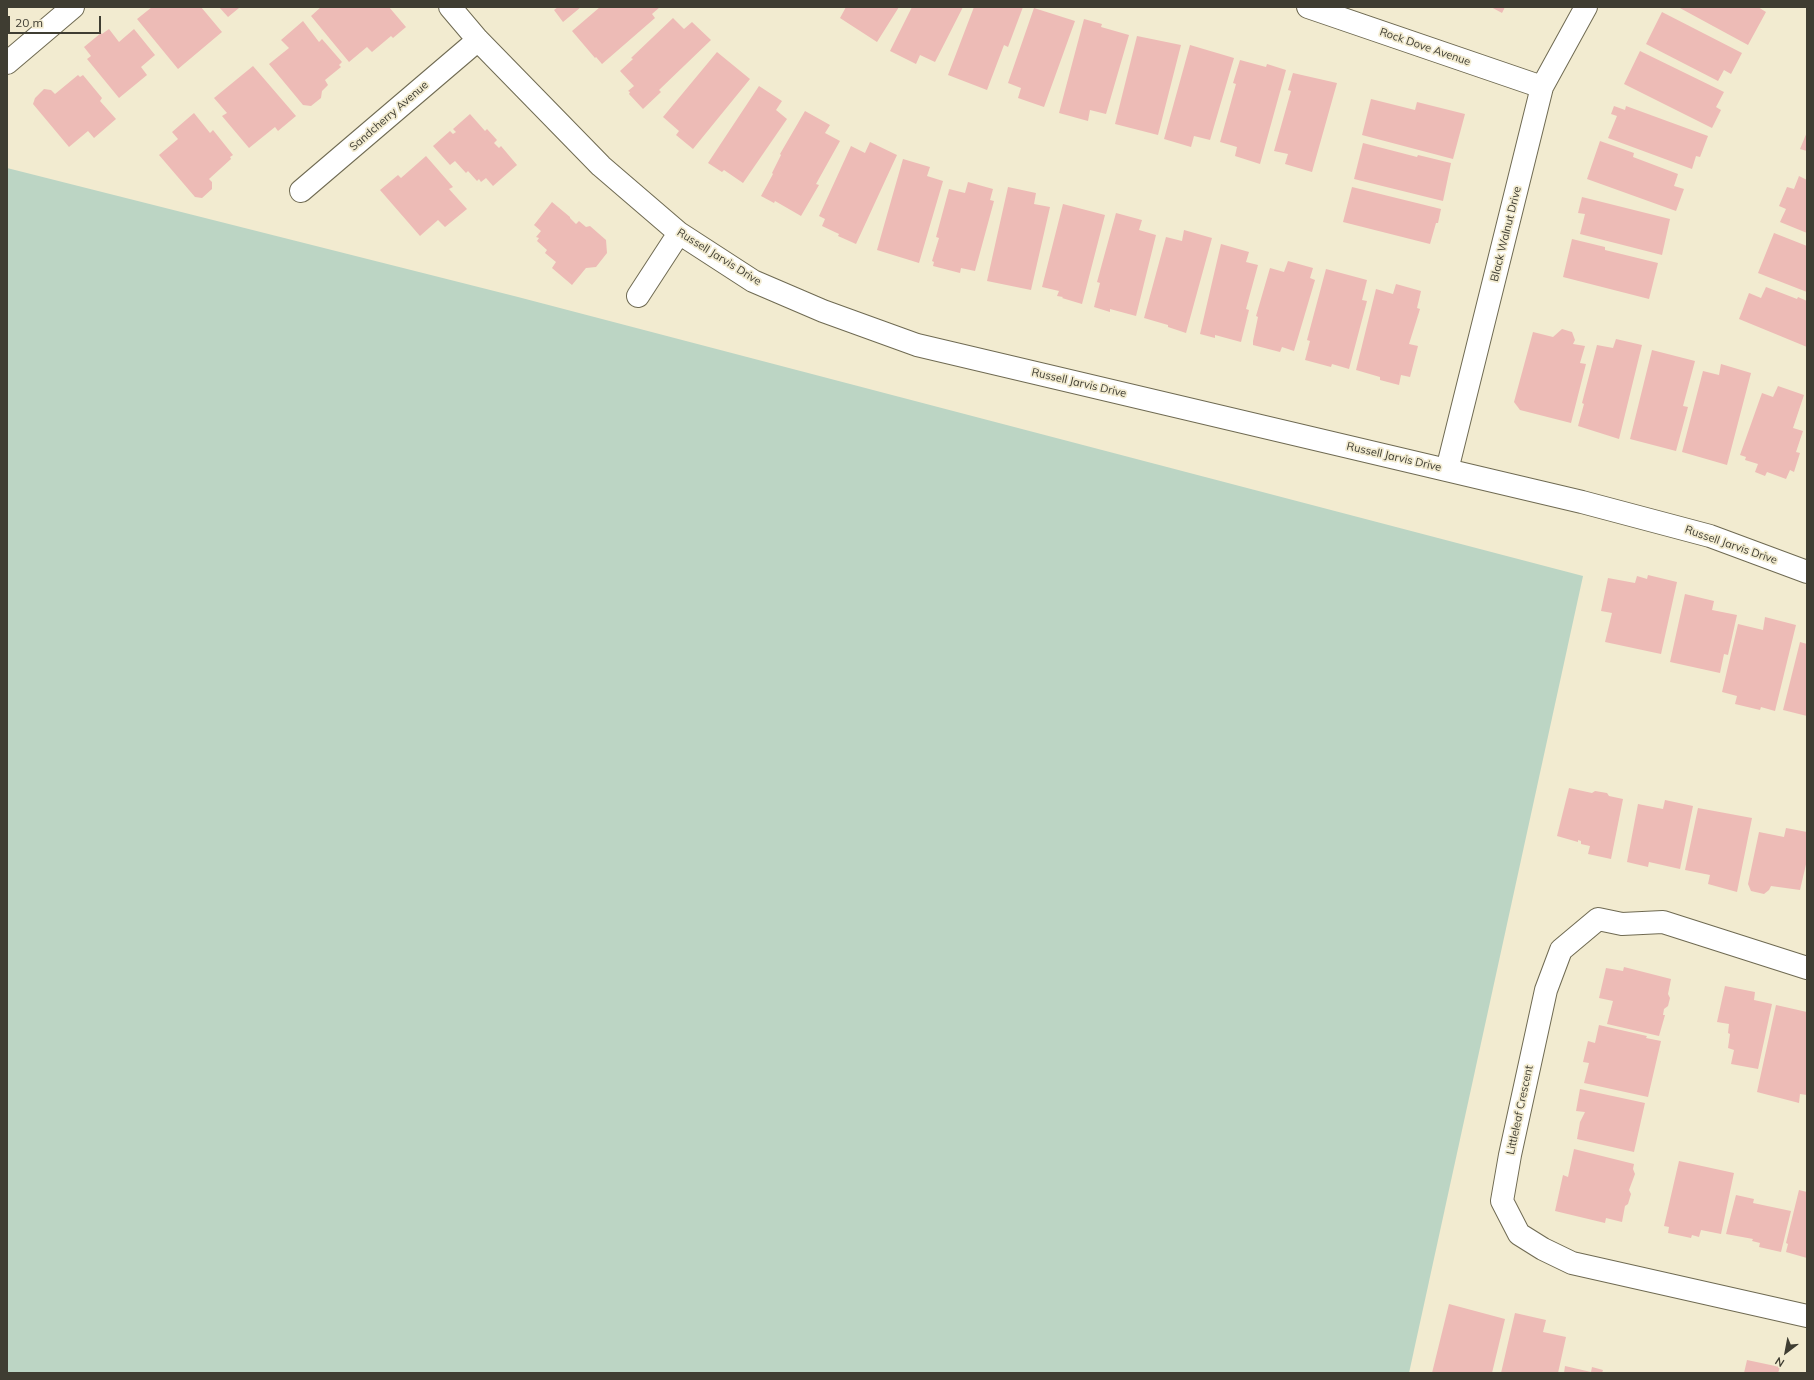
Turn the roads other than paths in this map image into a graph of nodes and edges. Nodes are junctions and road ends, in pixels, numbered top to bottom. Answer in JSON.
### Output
{"nodes":[{"id":1,"x":73,"y":7,"type":"edge"},
{"id":2,"x":450,"y":7,"type":"edge"},
{"id":3,"x":1308,"y":7,"type":"edge"},
{"id":4,"x":1586,"y":7,"type":"edge"},
{"id":5,"x":478,"y":40,"type":"junction"},
{"id":6,"x":7,"y":63,"type":"edge"},
{"id":7,"x":1542,"y":87,"type":"junction"},
{"id":8,"x":300,"y":191,"type":"dead end"},
{"id":9,"x":679,"y":233,"type":"junction"},
{"id":10,"x":638,"y":296,"type":"dead end"},
{"id":11,"x":1447,"y":470,"type":"junction"},
{"id":12,"x":1807,"y":572,"type":"edge"},
{"id":13,"x":1807,"y":968,"type":"edge"},
{"id":14,"x":1807,"y":1316,"type":"edge"}],
"edges":[{"from":1,"to":6,"type":"street"},
{"from":2,"to":5,"type":"street","name":"Russell Jarvis Drive"},
{"from":3,"to":7,"type":"street","name":"Rock Dove Avenue"},
{"from":4,"to":7,"type":"street","name":"Black Walnut Drive"},
{"from":5,"to":8,"type":"street","name":"Sandcherry Avenue"},
{"from":5,"to":9,"type":"street","name":"Russell Jarvis Drive"},
{"from":7,"to":11,"type":"street","name":"Black Walnut Drive"},
{"from":9,"to":10,"type":"street"},
{"from":9,"to":11,"type":"street","name":"Russell Jarvis Drive"},
{"from":11,"to":12,"type":"street","name":"Russell Jarvis Drive"},
{"from":13,"to":14,"type":"street","name":"Littleleaf Crescent"}]}
